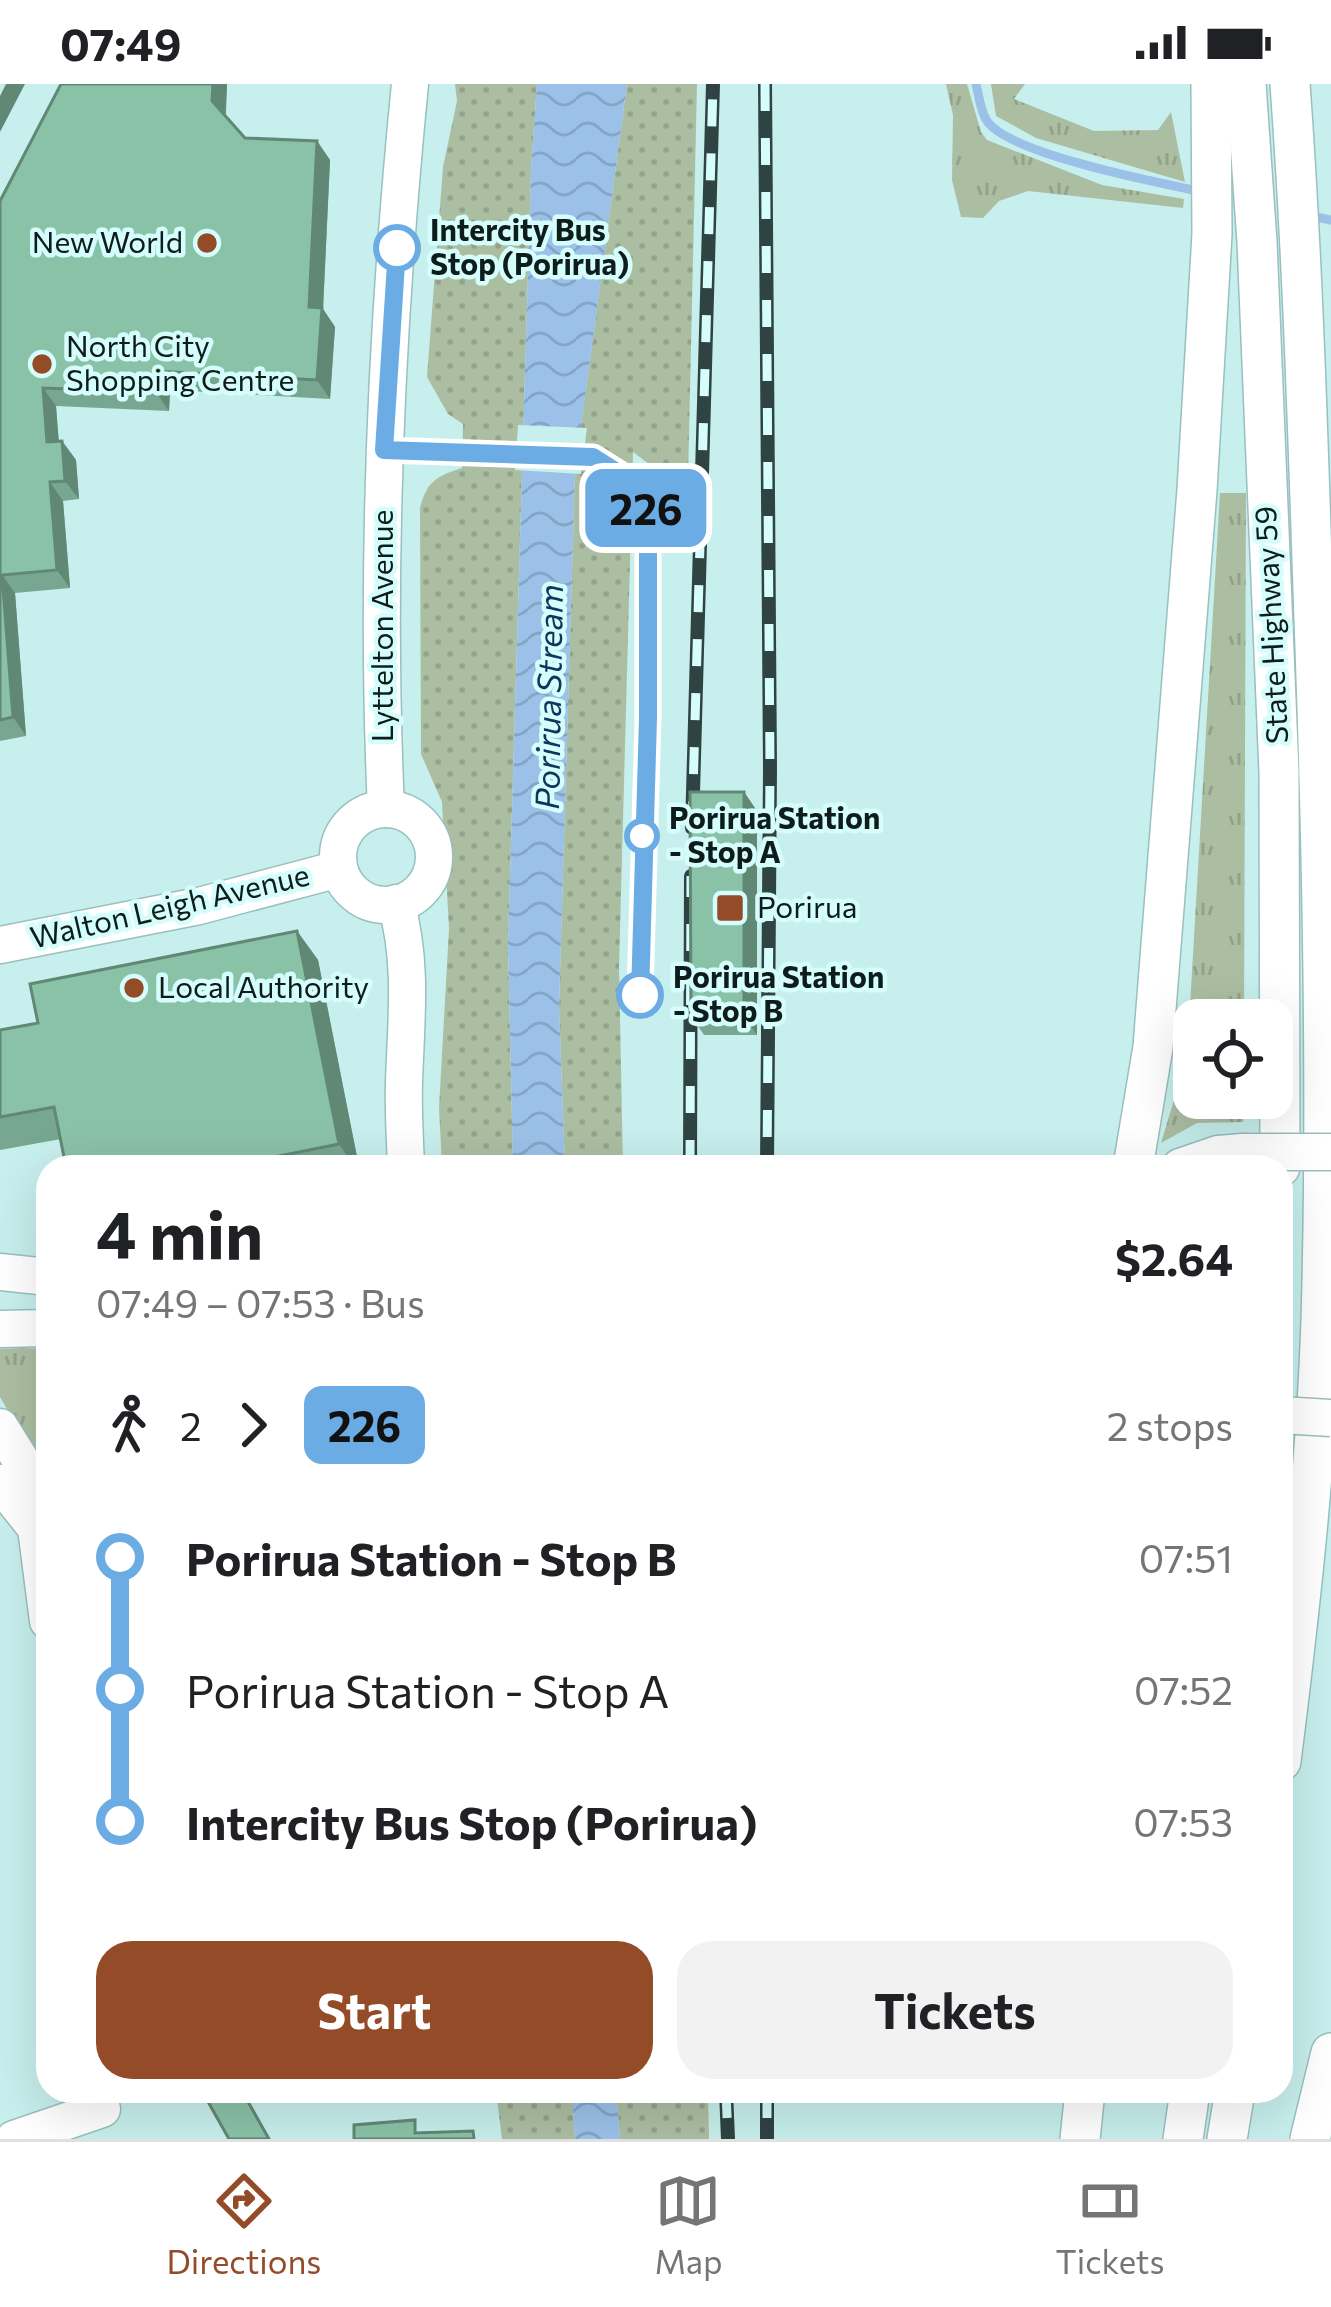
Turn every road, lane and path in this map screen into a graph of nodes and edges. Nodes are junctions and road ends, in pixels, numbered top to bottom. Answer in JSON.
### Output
{"nodes":[{"id":1,"x":410,"y":84,"type":"edge"},
{"id":2,"x":1211,"y":84,"type":"edge"},
{"id":3,"x":1246,"y":84,"type":"edge"},
{"id":4,"x":1291,"y":84,"type":"edge"},
{"id":5,"x":386,"y":809,"type":"junction"},
{"id":6,"x":339,"y":869,"type":"junction"},
{"id":7,"x":396,"y":904,"type":"junction"},
{"id":8,"x":0,"y":945,"type":"edge"},
{"id":9,"x":1331,"y":1152,"type":"edge"},
{"id":10,"x":406,"y":1155,"type":"edge"},
{"id":11,"x":1135,"y":1155,"type":"edge"},
{"id":12,"x":1215,"y":1155,"type":"edge"},
{"id":13,"x":1280,"y":1155,"type":"edge"},
{"id":14,"x":0,"y":1272,"type":"edge"},
{"id":15,"x":36,"y":1276,"type":"edge"},
{"id":16,"x":36,"y":1328,"type":"edge"},
{"id":17,"x":0,"y":1329,"type":"edge"},
{"id":18,"x":1293,"y":1416,"type":"edge"},
{"id":19,"x":1331,"y":1418,"type":"edge"},
{"id":20,"x":0,"y":1426,"type":"edge"},
{"id":21,"x":36,"y":1467,"type":"edge"},
{"id":22,"x":0,"y":1483,"type":"edge"},
{"id":23,"x":36,"y":1528,"type":"edge"},
{"id":24,"x":1293,"y":1649,"type":"edge"},
{"id":25,"x":1331,"y":2054,"type":"edge"},
{"id":26,"x":1084,"y":2103,"type":"edge"},
{"id":27,"x":1188,"y":2103,"type":"edge"},
{"id":28,"x":1232,"y":2103,"type":"edge"},
{"id":29,"x":104,"y":2113,"type":"edge"},
{"id":30,"x":14,"y":2139,"type":"edge"},
{"id":31,"x":1080,"y":2139,"type":"edge"},
{"id":32,"x":1183,"y":2139,"type":"edge"},
{"id":33,"x":1227,"y":2139,"type":"edge"},
{"id":34,"x":1310,"y":2139,"type":"edge"}],
"edges":[{"from":1,"to":5,"type":"main road","name":"Lyttelton Avenue"},
{"from":2,"to":11,"type":"main road"},
{"from":3,"to":13,"type":"main road","name":"State Highway 59"},
{"from":4,"to":24,"type":"main road","name":"State Highway 59"},
{"from":5,"to":6,"type":"main road"},
{"from":5,"to":7,"type":"main road"},
{"from":6,"to":7,"type":"main road"},
{"from":6,"to":8,"type":"main road","name":"Walton Leigh Avenue"},
{"from":7,"to":10,"type":"main road"},
{"from":9,"to":12,"type":"main road","bridge":true},
{"from":14,"to":15,"type":"main road"},
{"from":16,"to":17,"type":"main road"},
{"from":18,"to":19,"type":"main road","bridge":true},
{"from":20,"to":21,"type":"main road"},
{"from":22,"to":23,"type":"main road"},
{"from":25,"to":34,"type":"main road"},
{"from":26,"to":31,"type":"main road"},
{"from":27,"to":32,"type":"main road"},
{"from":28,"to":33,"type":"main road"},
{"from":29,"to":30,"type":"main road"}]}
